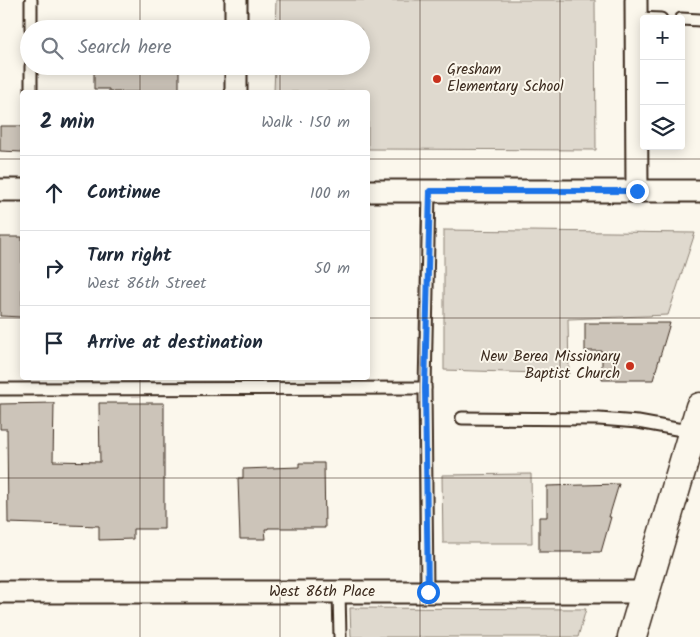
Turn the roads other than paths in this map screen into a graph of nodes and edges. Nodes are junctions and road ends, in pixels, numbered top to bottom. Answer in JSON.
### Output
{"nodes":[{"id":1,"x":31,"y":0,"type":"edge"},
{"id":2,"x":236,"y":0,"type":"edge"},
{"id":3,"x":636,"y":9,"type":"edge"},
{"id":4,"x":651,"y":15,"type":"edge"},
{"id":5,"x":685,"y":19,"type":"edge"},
{"id":6,"x":31,"y":20,"type":"edge"},
{"id":7,"x":236,"y":20,"type":"edge"},
{"id":8,"x":700,"y":20,"type":"edge"},
{"id":9,"x":31,"y":75,"type":"edge"},
{"id":10,"x":236,"y":75,"type":"edge"},
{"id":11,"x":31,"y":90,"type":"edge"},
{"id":12,"x":236,"y":90,"type":"edge"},
{"id":13,"x":0,"y":190,"type":"edge"},
{"id":14,"x":20,"y":190,"type":"edge"},
{"id":15,"x":370,"y":191,"type":"edge"},
{"id":16,"x":430,"y":191,"type":"junction"},
{"id":17,"x":637,"y":191,"type":"junction"},
{"id":18,"x":700,"y":191,"type":"edge"},
{"id":19,"x":425,"y":388,"type":"junction"},
{"id":20,"x":0,"y":389,"type":"edge"},
{"id":21,"x":462,"y":418,"type":"dead end"},
{"id":22,"x":696,"y":419,"type":"edge"},
{"id":23,"x":0,"y":592,"type":"edge"},
{"id":24,"x":339,"y":592,"type":"junction"},
{"id":25,"x":428,"y":592,"type":"junction"},
{"id":26,"x":644,"y":592,"type":"junction"},
{"id":27,"x":340,"y":637,"type":"edge"},
{"id":28,"x":632,"y":637,"type":"edge"}],
"edges":[{"from":1,"to":6,"type":"lane"},
{"from":2,"to":7,"type":"street"},
{"from":3,"to":4,"type":"lane"},
{"from":3,"to":17,"type":"street"},
{"from":5,"to":8,"type":"lane"},
{"from":9,"to":11,"type":"lane"},
{"from":10,"to":12,"type":"street"},
{"from":13,"to":14,"type":"street"},
{"from":15,"to":16,"type":"street"},
{"from":16,"to":17,"type":"street"},
{"from":16,"to":19,"type":"lane"},
{"from":17,"to":18,"type":"street"},
{"from":19,"to":20,"type":"lane"},
{"from":19,"to":25,"type":"lane"},
{"from":21,"to":22,"type":"lane"},
{"from":22,"to":26,"type":"main road"},
{"from":23,"to":24,"type":"street","name":"West 86th Place"},
{"from":24,"to":25,"type":"street","name":"West 86th Place"},
{"from":24,"to":27,"type":"lane"},
{"from":25,"to":26,"type":"street","name":"West 86th Place"},
{"from":26,"to":28,"type":"main road"}]}
